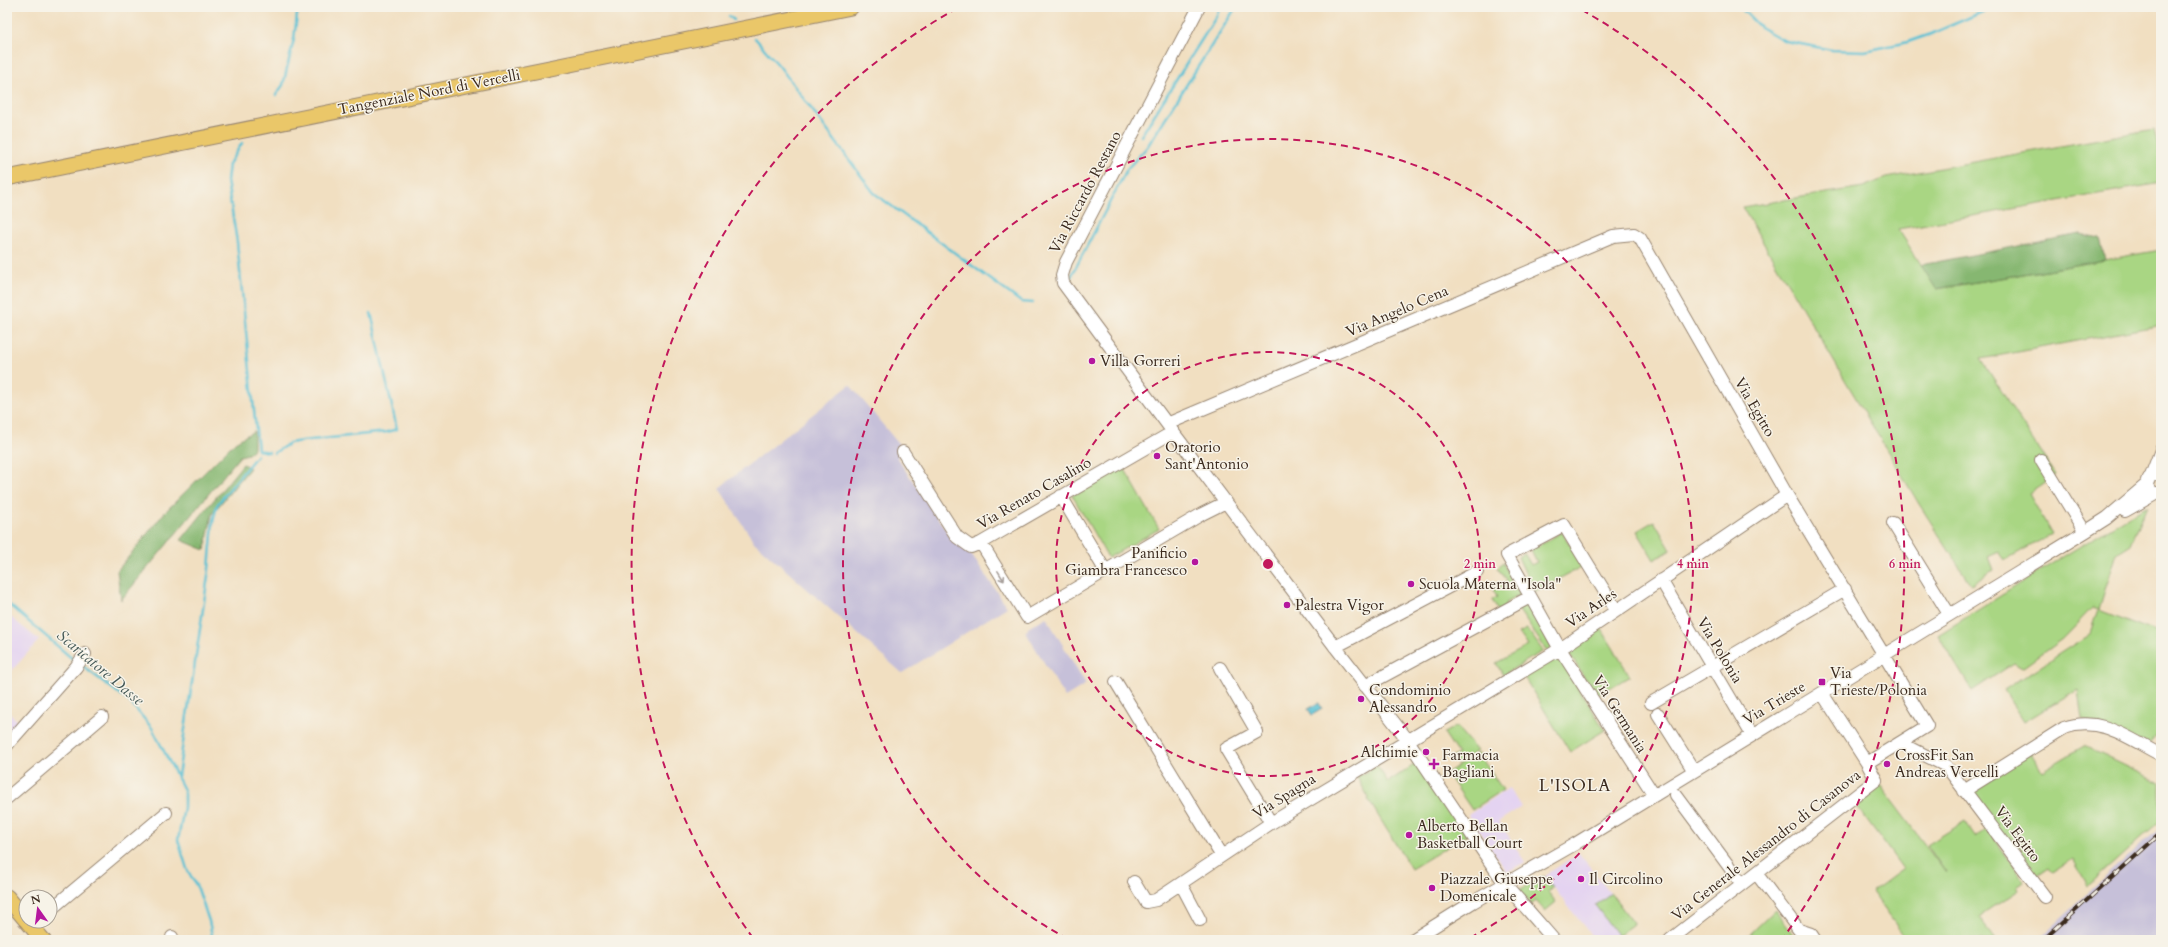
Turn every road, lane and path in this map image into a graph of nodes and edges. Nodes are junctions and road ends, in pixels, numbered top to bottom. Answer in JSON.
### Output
{"nodes":[{"id":1,"x":851,"y":7,"type":"edge"},
{"id":2,"x":1199,"y":7,"type":"edge"},
{"id":3,"x":7,"y":178,"type":"edge"},
{"id":4,"x":1640,"y":238,"type":"joint"},
{"id":5,"x":1170,"y":428,"type":"junction"},
{"id":6,"x":2161,"y":450,"type":"edge"},
{"id":7,"x":903,"y":452,"type":"dead end"},
{"id":8,"x":2041,"y":460,"type":"dead end"},
{"id":9,"x":2153,"y":478,"type":"edge"},
{"id":10,"x":2159,"y":493,"type":"edge"},
{"id":11,"x":1787,"y":495,"type":"junction"},
{"id":12,"x":1061,"y":496,"type":"junction"},
{"id":13,"x":1226,"y":502,"type":"junction"},
{"id":14,"x":2107,"y":518,"type":"junction"},
{"id":15,"x":1893,"y":523,"type":"dead end"},
{"id":16,"x":2085,"y":532,"type":"junction"},
{"id":17,"x":981,"y":543,"type":"junction"},
{"id":18,"x":1105,"y":570,"type":"junction"},
{"id":19,"x":1476,"y":572,"type":"dead end"},
{"id":20,"x":1661,"y":580,"type":"junction"},
{"id":21,"x":1845,"y":590,"type":"junction"},
{"id":22,"x":1530,"y":597,"type":"junction"},
{"id":23,"x":1616,"y":610,"type":"junction"},
{"id":24,"x":1949,"y":614,"type":"junction"},
{"id":25,"x":1335,"y":647,"type":"junction"},
{"id":26,"x":1560,"y":649,"type":"junction"},
{"id":27,"x":1884,"y":654,"type":"junction"},
{"id":28,"x":81,"y":660,"type":"dead end"},
{"id":29,"x":1712,"y":667,"type":"junction"},
{"id":30,"x":1220,"y":668,"type":"dead end"},
{"id":31,"x":1116,"y":682,"type":"dead end"},
{"id":32,"x":1365,"y":686,"type":"junction"},
{"id":33,"x":1822,"y":693,"type":"junction"},
{"id":34,"x":1651,"y":703,"type":"dead end"},
{"id":35,"x":1658,"y":714,"type":"dead end"},
{"id":36,"x":102,"y":717,"type":"dead end"},
{"id":37,"x":1752,"y":735,"type":"junction"},
{"id":38,"x":1407,"y":739,"type":"junction"},
{"id":39,"x":1901,"y":743,"type":"junction"},
{"id":40,"x":7,"y":745,"type":"edge"},
{"id":41,"x":2161,"y":755,"type":"edge"},
{"id":42,"x":1867,"y":763,"type":"junction"},
{"id":43,"x":1694,"y":771,"type":"junction"},
{"id":44,"x":1964,"y":790,"type":"junction"},
{"id":45,"x":1654,"y":796,"type":"junction"},
{"id":46,"x":1676,"y":796,"type":"dead end"},
{"id":47,"x":7,"y":798,"type":"edge"},
{"id":48,"x":166,"y":813,"type":"dead end"},
{"id":49,"x":1270,"y":823,"type":"junction"},
{"id":50,"x":1221,"y":855,"type":"junction"},
{"id":51,"x":1756,"y":873,"type":"junction"},
{"id":52,"x":1134,"y":882,"type":"dead end"},
{"id":53,"x":1181,"y":884,"type":"junction"},
{"id":54,"x":1506,"y":884,"type":"junction"},
{"id":55,"x":1742,"y":884,"type":"junction"},
{"id":56,"x":7,"y":897,"type":"edge"},
{"id":57,"x":2045,"y":897,"type":"dead end"},
{"id":58,"x":58,"y":903,"type":"edge"},
{"id":59,"x":18,"y":909,"type":"edge"},
{"id":60,"x":1200,"y":920,"type":"dead end"},
{"id":61,"x":35,"y":929,"type":"edge"},
{"id":62,"x":43,"y":940,"type":"edge"},
{"id":63,"x":1412,"y":940,"type":"edge"},
{"id":64,"x":1554,"y":940,"type":"edge"},
{"id":65,"x":1670,"y":940,"type":"edge"},
{"id":66,"x":1815,"y":940,"type":"edge"}],
"edges":[{"from":1,"to":3,"type":"main road","name":"Tangenziale Nord di Vercelli"},
{"from":2,"to":5,"type":"street","name":"Via Riccardo Restano"},
{"from":4,"to":5,"type":"street","name":"Via Angelo Cena"},
{"from":4,"to":11,"type":"street","name":"Via Egitto"},
{"from":5,"to":12,"type":"street","name":"Via Renato Casalino"},
{"from":5,"to":13,"type":"street","name":"Via Riccardo Restano"},
{"from":6,"to":9,"type":"street"},
{"from":7,"to":17,"type":"street","name":"Via Renato Casalino"},
{"from":8,"to":16,"type":"street"},
{"from":9,"to":10,"type":"street"},
{"from":9,"to":14,"type":"street"},
{"from":10,"to":14,"type":"street"},
{"from":11,"to":20,"type":"street","name":"Via Arles"},
{"from":11,"to":21,"type":"street","name":"Via Egitto"},
{"from":12,"to":17,"type":"street","name":"Via Renato Casalino"},
{"from":12,"to":18,"type":"street"},
{"from":13,"to":18,"type":"street"},
{"from":13,"to":25,"type":"street","name":"Via Riccardo Restano"},
{"from":14,"to":16,"type":"street","name":"Via Trieste"},
{"from":15,"to":24,"type":"street"},
{"from":16,"to":24,"type":"street","name":"Via Trieste"},
{"from":17,"to":18,"type":"street","one_way":true},
{"from":19,"to":25,"type":"street"},
{"from":20,"to":23,"type":"street","name":"Via Arles"},
{"from":20,"to":29,"type":"street","name":"Via Polonia"},
{"from":21,"to":27,"type":"street","name":"Via Egitto"},
{"from":21,"to":29,"type":"street"},
{"from":22,"to":23,"type":"street","name":"Via Germania"},
{"from":22,"to":26,"type":"street","name":"Via Germania"},
{"from":22,"to":32,"type":"street"},
{"from":23,"to":26,"type":"street","name":"Via Arles"},
{"from":24,"to":27,"type":"street","name":"Via Trieste"},
{"from":25,"to":32,"type":"street","name":"Via Riccardo Restano"},
{"from":26,"to":38,"type":"street","name":"Via Arles"},
{"from":26,"to":45,"type":"street","name":"Via Germania"},
{"from":27,"to":33,"type":"street","name":"Via Trieste"},
{"from":27,"to":39,"type":"street","name":"Via Egitto"},
{"from":28,"to":40,"type":"street"},
{"from":29,"to":34,"type":"street"},
{"from":29,"to":37,"type":"street","name":"Via Polonia"},
{"from":30,"to":49,"type":"street"},
{"from":31,"to":50,"type":"street"},
{"from":32,"to":38,"type":"street","name":"Via Riccardo Restano"},
{"from":33,"to":37,"type":"street","name":"Via Trieste"},
{"from":33,"to":42,"type":"street","name":"Via Generale Alessandro di Casanova"},
{"from":35,"to":43,"type":"street"},
{"from":36,"to":47,"type":"street"},
{"from":37,"to":43,"type":"street","name":"Via Trieste"},
{"from":38,"to":49,"type":"street","name":"Via Spagna"},
{"from":38,"to":54,"type":"street","name":"Via Riccardo Restano"},
{"from":39,"to":42,"type":"street","name":"Via Egitto"},
{"from":39,"to":44,"type":"street","name":"Via Egitto"},
{"from":41,"to":44,"type":"street"},
{"from":42,"to":51,"type":"street","name":"Via Generale Alessandro di Casanova"},
{"from":43,"to":45,"type":"street","name":"Via Trieste"},
{"from":44,"to":57,"type":"street","name":"Via Egitto"},
{"from":45,"to":54,"type":"street","name":"Via Trieste"},
{"from":46,"to":55,"type":"street"},
{"from":48,"to":58,"type":"street"},
{"from":49,"to":50,"type":"street","name":"Via Spagna"},
{"from":50,"to":53,"type":"street","name":"Via Spagna"},
{"from":51,"to":55,"type":"street","name":"Via Generale Alessandro di Casanova"},
{"from":51,"to":66,"type":"street"},
{"from":52,"to":53,"type":"street","name":"Via Spagna"},
{"from":53,"to":60,"type":"street"},
{"from":54,"to":63,"type":"street","name":"Via Trieste"},
{"from":54,"to":64,"type":"street","name":"Via Riccardo Restano"},
{"from":55,"to":65,"type":"street","name":"Via Generale Alessandro di Casanova"},
{"from":56,"to":59,"type":"main road"},
{"from":61,"to":62,"type":"main road"}]}
